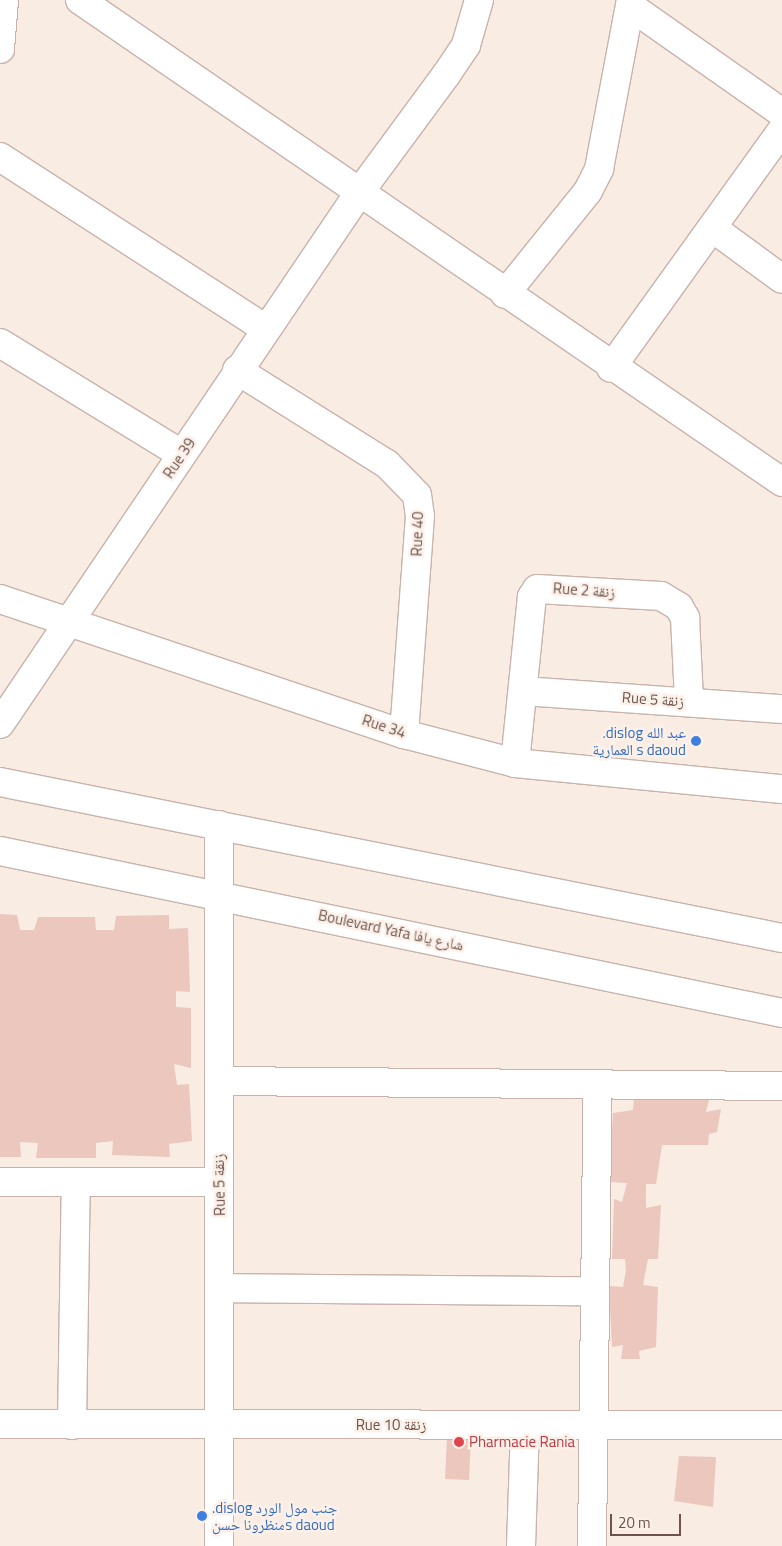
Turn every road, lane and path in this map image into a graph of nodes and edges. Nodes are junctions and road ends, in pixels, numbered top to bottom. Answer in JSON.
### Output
{"nodes":[{"id":1,"x":4,"y":0,"type":"edge"},
{"id":2,"x":80,"y":0,"type":"edge"},
{"id":3,"x":475,"y":2,"type":"edge"},
{"id":4,"x":631,"y":3,"type":"edge"},
{"id":5,"x":0,"y":49,"type":"edge"},
{"id":6,"x":782,"y":113,"type":"edge"},
{"id":7,"x":782,"y":130,"type":"edge"},
{"id":8,"x":0,"y":157,"type":"edge"},
{"id":9,"x":358,"y":193,"type":"junction"},
{"id":10,"x":714,"y":229,"type":"junction"},
{"id":11,"x":782,"y":279,"type":"edge"},
{"id":12,"x":505,"y":294,"type":"junction"},
{"id":13,"x":266,"y":329,"type":"junction"},
{"id":14,"x":0,"y":343,"type":"edge"},
{"id":15,"x":611,"y":368,"type":"junction"},
{"id":16,"x":237,"y":370,"type":"junction"},
{"id":17,"x":181,"y":454,"type":"junction"},
{"id":18,"x":782,"y":482,"type":"edge"},
{"id":19,"x":0,"y":599,"type":"edge"},
{"id":20,"x":71,"y":619,"type":"junction"},
{"id":21,"x":523,"y":690,"type":"junction"},
{"id":22,"x":688,"y":701,"type":"junction"},
{"id":23,"x":782,"y":710,"type":"edge"},
{"id":24,"x":0,"y":724,"type":"edge"},
{"id":25,"x":404,"y":734,"type":"junction"},
{"id":26,"x":515,"y":763,"type":"junction"},
{"id":27,"x":0,"y":782,"type":"edge"},
{"id":28,"x":782,"y":789,"type":"edge"},
{"id":29,"x":219,"y":825,"type":"junction"},
{"id":30,"x":0,"y":851,"type":"edge"},
{"id":31,"x":216,"y":892,"type":"junction"},
{"id":32,"x":782,"y":938,"type":"edge"},
{"id":33,"x":782,"y":1013,"type":"edge"},
{"id":34,"x":219,"y":1081,"type":"junction"},
{"id":35,"x":598,"y":1084,"type":"junction"},
{"id":36,"x":782,"y":1086,"type":"edge"},
{"id":37,"x":0,"y":1182,"type":"edge"},
{"id":38,"x":76,"y":1182,"type":"junction"},
{"id":39,"x":218,"y":1182,"type":"junction"},
{"id":40,"x":220,"y":1288,"type":"junction"},
{"id":41,"x":595,"y":1291,"type":"junction"},
{"id":42,"x":0,"y":1424,"type":"edge"},
{"id":43,"x":72,"y":1425,"type":"junction"},
{"id":44,"x":218,"y":1425,"type":"junction"},
{"id":45,"x":782,"y":1425,"type":"edge"},
{"id":46,"x":525,"y":1426,"type":"junction"},
{"id":47,"x":593,"y":1426,"type":"junction"},
{"id":48,"x":218,"y":1546,"type":"edge"},
{"id":49,"x":521,"y":1546,"type":"edge"},
{"id":50,"x":592,"y":1546,"type":"edge"}],
"edges":[{"from":1,"to":5,"type":"street"},
{"from":2,"to":9,"type":"street"},
{"from":3,"to":9,"type":"street","name":"Rue 39"},
{"from":4,"to":6,"type":"street"},
{"from":4,"to":12,"type":"street"},
{"from":7,"to":10,"type":"street"},
{"from":8,"to":13,"type":"street"},
{"from":9,"to":12,"type":"street"},
{"from":9,"to":13,"type":"street","name":"Rue 39"},
{"from":10,"to":11,"type":"street"},
{"from":10,"to":15,"type":"street"},
{"from":12,"to":15,"type":"street"},
{"from":13,"to":16,"type":"street","name":"Rue 39"},
{"from":14,"to":17,"type":"street"},
{"from":15,"to":18,"type":"street"},
{"from":16,"to":17,"type":"street","name":"Rue 39"},
{"from":16,"to":25,"type":"street","name":"Rue 40"},
{"from":17,"to":20,"type":"street","name":"Rue 39"},
{"from":19,"to":20,"type":"street","name":"Rue 34"},
{"from":20,"to":24,"type":"street","name":"Rue 39"},
{"from":20,"to":25,"type":"street","name":"Rue 34"},
{"from":21,"to":22,"type":"street","name":"Rue 5 زنقة"},
{"from":21,"to":22,"type":"street","name":"Rue 2 زنقة"},
{"from":21,"to":26,"type":"street","name":"Rue 2 زنقة"},
{"from":22,"to":23,"type":"street","name":"Rue 5 زنقة"},
{"from":25,"to":26,"type":"street","name":"Rue 34"},
{"from":26,"to":28,"type":"street","name":"Rue 34"},
{"from":27,"to":29,"type":"street"},
{"from":29,"to":31,"type":"street","name":"Rue 5 زنقة"},
{"from":29,"to":32,"type":"street"},
{"from":30,"to":31,"type":"street","name":"Boulevard Yafa شارع يافا"},
{"from":31,"to":33,"type":"street","name":"Boulevard Yafa شارع يافا"},
{"from":31,"to":34,"type":"street","name":"Rue 5 زنقة"},
{"from":34,"to":35,"type":"street"},
{"from":34,"to":39,"type":"street","name":"Rue 5 زنقة"},
{"from":35,"to":36,"type":"street"},
{"from":35,"to":41,"type":"street"},
{"from":37,"to":38,"type":"street"},
{"from":38,"to":39,"type":"street"},
{"from":38,"to":43,"type":"street"},
{"from":39,"to":40,"type":"street","name":"Rue 5 زنقة"},
{"from":40,"to":41,"type":"street"},
{"from":40,"to":44,"type":"street","name":"Rue 5 زنقة"},
{"from":41,"to":47,"type":"street"},
{"from":42,"to":43,"type":"street","name":"Rue 10 زنقة"},
{"from":43,"to":44,"type":"street","name":"Rue 10 زنقة"},
{"from":44,"to":46,"type":"street","name":"Rue 10 زنقة"},
{"from":44,"to":48,"type":"street","name":"Rue 5 زنقة"},
{"from":45,"to":47,"type":"street","name":"Rue 10 زنقة"},
{"from":46,"to":47,"type":"street","name":"Rue 10 زنقة"},
{"from":46,"to":49,"type":"street"},
{"from":47,"to":50,"type":"street"}]}
